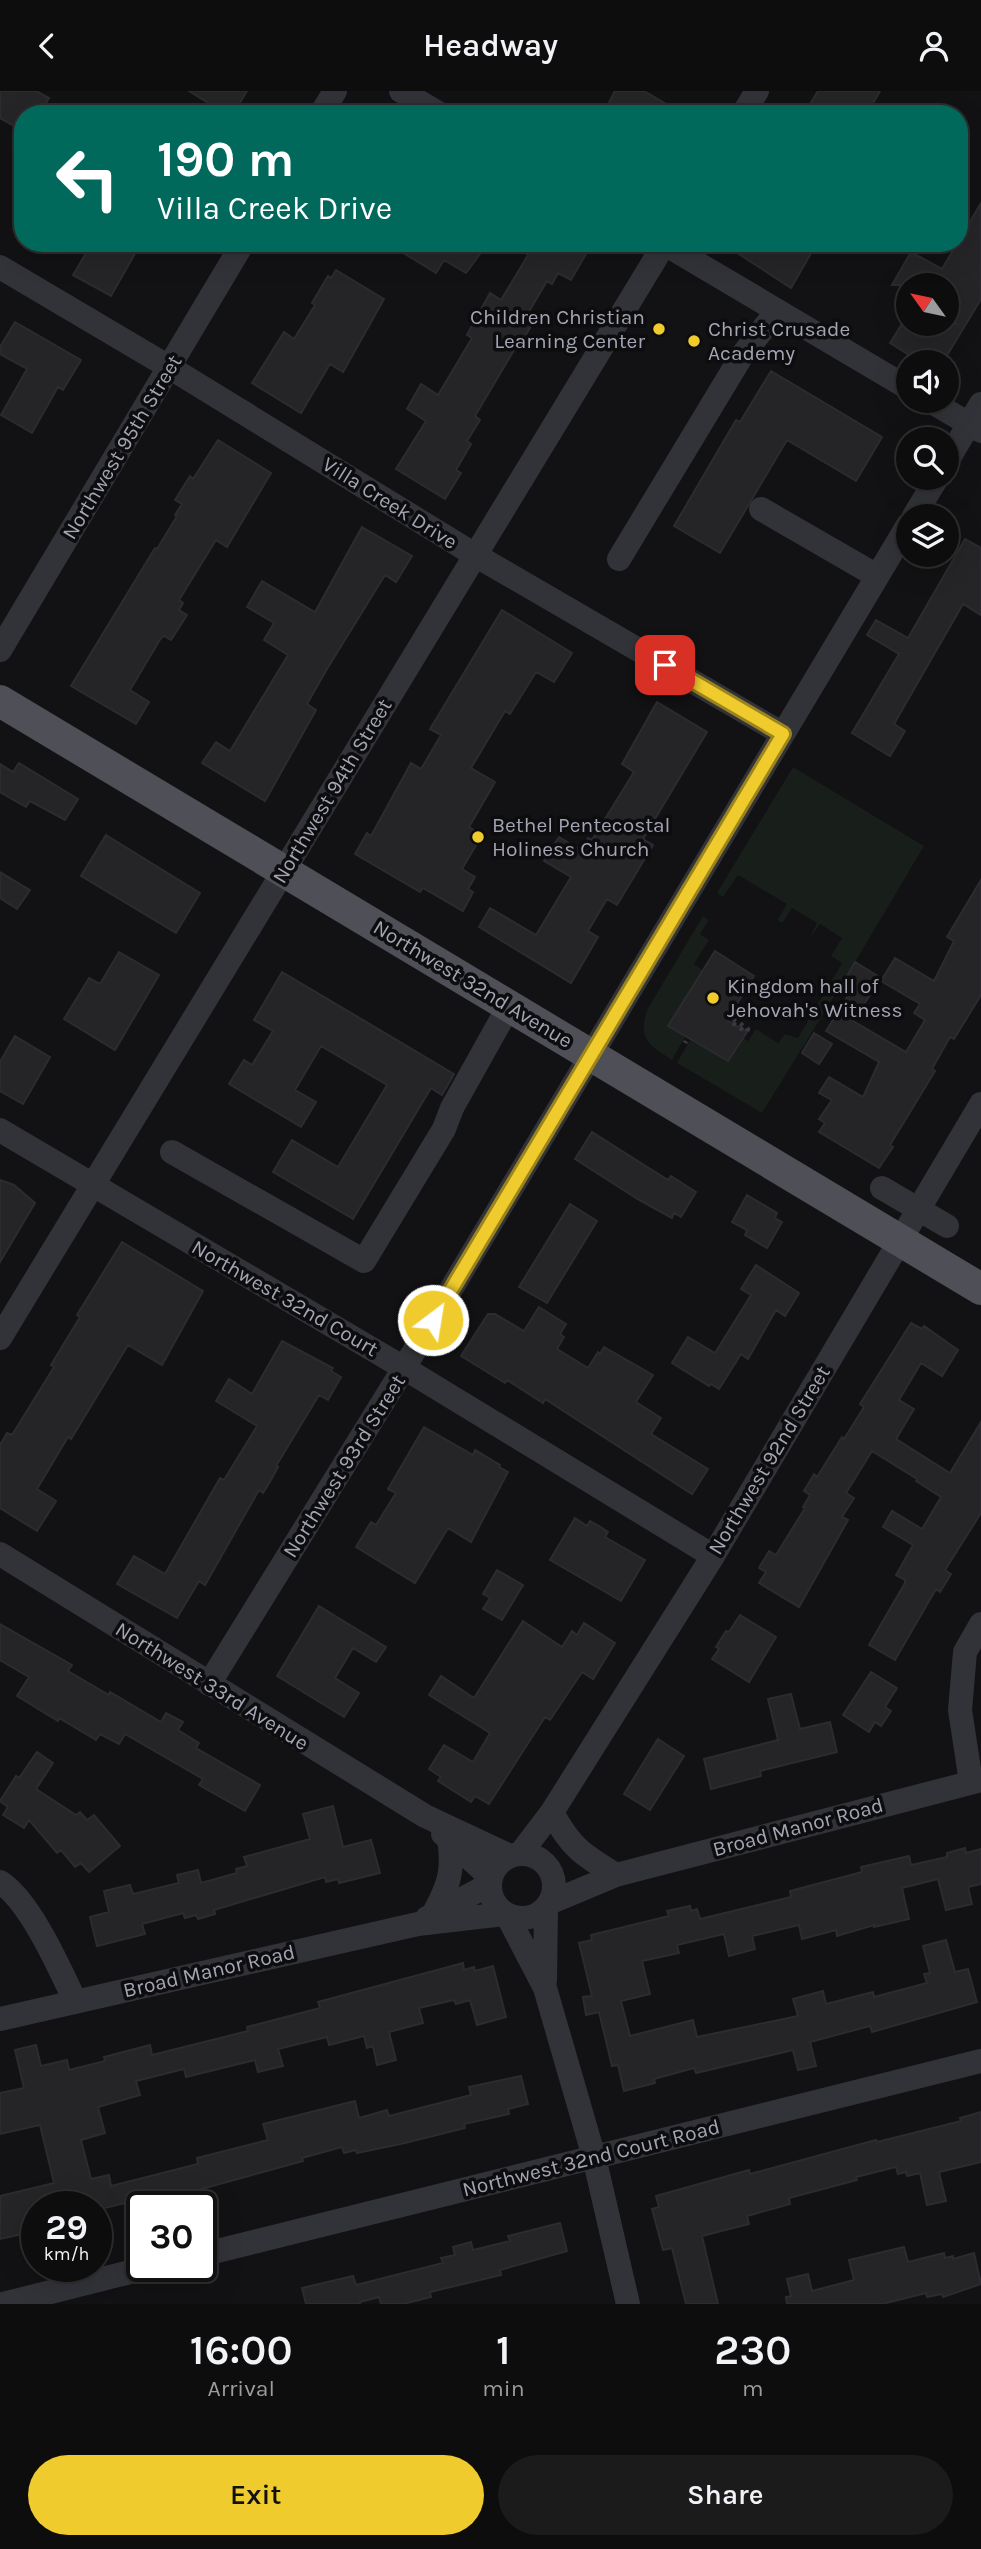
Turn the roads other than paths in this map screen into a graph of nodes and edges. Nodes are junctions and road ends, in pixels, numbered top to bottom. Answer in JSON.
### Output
{"nodes":[{"id":1,"x":401,"y":91,"type":"edge"},
{"id":2,"x":425,"y":105,"type":"edge"},
{"id":3,"x":238,"y":252,"type":"edge"},
{"id":4,"x":659,"y":252,"type":"edge"},
{"id":5,"x":679,"y":252,"type":"edge"},
{"id":6,"x":0,"y":267,"type":"edge"},
{"id":7,"x":777,"y":311,"type":"junction"},
{"id":8,"x":169,"y":367,"type":"junction"},
{"id":9,"x":896,"y":381,"type":"edge"},
{"id":10,"x":959,"y":413,"type":"edge"},
{"id":11,"x":977,"y":420,"type":"edge"},
{"id":12,"x":959,"y":445,"type":"edge"},
{"id":13,"x":761,"y":509,"type":"dead end"},
{"id":14,"x":896,"y":545,"type":"edge"},
{"id":15,"x":475,"y":555,"type":"junction"},
{"id":16,"x":619,"y":559,"type":"dead end"},
{"id":17,"x":877,"y":576,"type":"junction"},
{"id":18,"x":0,"y":650,"type":"edge"},
{"id":19,"x":0,"y":701,"type":"edge"},
{"id":20,"x":783,"y":734,"type":"junction"},
{"id":21,"x":284,"y":871,"type":"junction"},
{"id":22,"x":509,"y":1006,"type":"junction"},
{"id":23,"x":590,"y":1055,"type":"junction"},
{"id":24,"x":981,"y":1104,"type":"edge"},
{"id":25,"x":0,"y":1131,"type":"edge"},
{"id":26,"x":172,"y":1152,"type":"dead end"},
{"id":27,"x":93,"y":1186,"type":"junction"},
{"id":28,"x":882,"y":1188,"type":"dead end"},
{"id":29,"x":919,"y":1209,"type":"junction"},
{"id":30,"x":947,"y":1226,"type":"dead end"},
{"id":31,"x":900,"y":1241,"type":"junction"},
{"id":32,"x":981,"y":1289,"type":"edge"},
{"id":33,"x":0,"y":1338,"type":"edge"},
{"id":34,"x":404,"y":1368,"type":"junction"},
{"id":35,"x":0,"y":1554,"type":"edge"},
{"id":36,"x":713,"y":1556,"type":"junction"},
{"id":37,"x":981,"y":1625,"type":"edge"},
{"id":38,"x":209,"y":1684,"type":"junction"},
{"id":39,"x":976,"y":1781,"type":"edge"},
{"id":40,"x":552,"y":1812,"type":"junction"},
{"id":41,"x":425,"y":1816,"type":"junction"},
{"id":42,"x":449,"y":1839,"type":"junction"},
{"id":43,"x":515,"y":1855,"type":"junction"},
{"id":44,"x":547,"y":1865,"type":"junction"},
{"id":45,"x":615,"y":1875,"type":"junction"},
{"id":46,"x":490,"y":1880,"type":"junction"},
{"id":47,"x":0,"y":1882,"type":"edge"},
{"id":48,"x":547,"y":1906,"type":"junction"},
{"id":49,"x":506,"y":1915,"type":"junction"},
{"id":50,"x":426,"y":1919,"type":"junction"},
{"id":51,"x":545,"y":1987,"type":"junction"},
{"id":52,"x":75,"y":2001,"type":"junction"},
{"id":53,"x":0,"y":2019,"type":"edge"},
{"id":54,"x":981,"y":2061,"type":"edge"},
{"id":55,"x":594,"y":2157,"type":"junction"},
{"id":56,"x":217,"y":2251,"type":"edge"},
{"id":57,"x":126,"y":2273,"type":"edge"},
{"id":58,"x":3,"y":2304,"type":"edge"},
{"id":59,"x":628,"y":2304,"type":"edge"}],
"edges":[{"from":1,"to":2,"type":"street"},
{"from":3,"to":8,"type":"street","name":"Northwest 95th Street"},
{"from":4,"to":15,"type":"street","name":"Northwest 94th Street"},
{"from":5,"to":7,"type":"street"},
{"from":6,"to":8,"type":"street","name":"Villa Creek Drive"},
{"from":7,"to":9,"type":"street"},
{"from":7,"to":16,"type":"street"},
{"from":8,"to":15,"type":"street","name":"Villa Creek Drive"},
{"from":8,"to":18,"type":"street","name":"Northwest 95th Street"},
{"from":10,"to":11,"type":"street"},
{"from":11,"to":12,"type":"street"},
{"from":13,"to":17,"type":"street"},
{"from":14,"to":17,"type":"street","name":"Northwest 93rd Street"},
{"from":15,"to":20,"type":"street","name":"Villa Creek Drive"},
{"from":15,"to":21,"type":"street","name":"Northwest 94th Street"},
{"from":17,"to":20,"type":"street","name":"Northwest 93rd Street"},
{"from":19,"to":21,"type":"main road","name":"Northwest 32nd Avenue"},
{"from":20,"to":23,"type":"street","name":"Northwest 93rd Street"},
{"from":21,"to":22,"type":"main road","name":"Northwest 32nd Avenue"},
{"from":21,"to":27,"type":"street","name":"Northwest 94th Street"},
{"from":22,"to":23,"type":"main road","name":"Northwest 32nd Avenue"},
{"from":22,"to":26,"type":"street"},
{"from":23,"to":31,"type":"main road","name":"Northwest 32nd Avenue"},
{"from":23,"to":34,"type":"street","name":"Northwest 93rd Street"},
{"from":24,"to":29,"type":"street","name":"Northwest 92nd Street"},
{"from":25,"to":27,"type":"street","name":"Northwest 32nd Court"},
{"from":27,"to":33,"type":"street","name":"Northwest 94th Street"},
{"from":27,"to":34,"type":"street","name":"Northwest 32nd Court"},
{"from":28,"to":29,"type":"street"},
{"from":29,"to":30,"type":"street"},
{"from":29,"to":31,"type":"street","name":"Northwest 92nd Street"},
{"from":31,"to":32,"type":"main road","name":"Northwest 32nd Avenue"},
{"from":31,"to":36,"type":"street","name":"Northwest 92nd Street"},
{"from":34,"to":36,"type":"street","name":"Northwest 32nd Court"},
{"from":34,"to":38,"type":"street","name":"Northwest 93rd Street"},
{"from":35,"to":38,"type":"street","name":"Northwest 33rd Avenue"},
{"from":36,"to":40,"type":"street","name":"Northwest 92nd Street"},
{"from":37,"to":39,"type":"street"},
{"from":38,"to":41,"type":"street","name":"Northwest 33rd Avenue"},
{"from":39,"to":45,"type":"street","name":"Broad Manor Road"},
{"from":40,"to":43,"type":"street","name":"Northwest 92nd Street"},
{"from":40,"to":44,"type":"street","name":"Northwest 92nd Street"},
{"from":40,"to":45,"type":"street"},
{"from":41,"to":42,"type":"street","name":"Northwest 33rd Avenue"},
{"from":41,"to":43,"type":"street","name":"Northwest 33rd Avenue"},
{"from":42,"to":46,"type":"street","name":"Northwest 33rd Avenue"},
{"from":42,"to":50,"type":"street"},
{"from":43,"to":44,"type":"street"},
{"from":43,"to":46,"type":"street"},
{"from":44,"to":45,"type":"street","name":"Broad Manor Road"},
{"from":44,"to":48,"type":"street"},
{"from":45,"to":48,"type":"street","name":"Broad Manor Road"},
{"from":46,"to":49,"type":"street"},
{"from":46,"to":50,"type":"street","name":"Broad Manor Road"},
{"from":47,"to":52,"type":"street"},
{"from":48,"to":49,"type":"street"},
{"from":48,"to":51,"type":"street"},
{"from":49,"to":50,"type":"street","name":"Broad Manor Road"},
{"from":49,"to":51,"type":"street"},
{"from":50,"to":52,"type":"street","name":"Broad Manor Road"},
{"from":51,"to":55,"type":"street"},
{"from":52,"to":53,"type":"street","name":"Broad Manor Road"},
{"from":54,"to":55,"type":"street","name":"Northwest 32nd Court Road"},
{"from":55,"to":56,"type":"street","name":"Northwest 32nd Court Road"},
{"from":55,"to":59,"type":"street"},
{"from":57,"to":58,"type":"street"}]}
